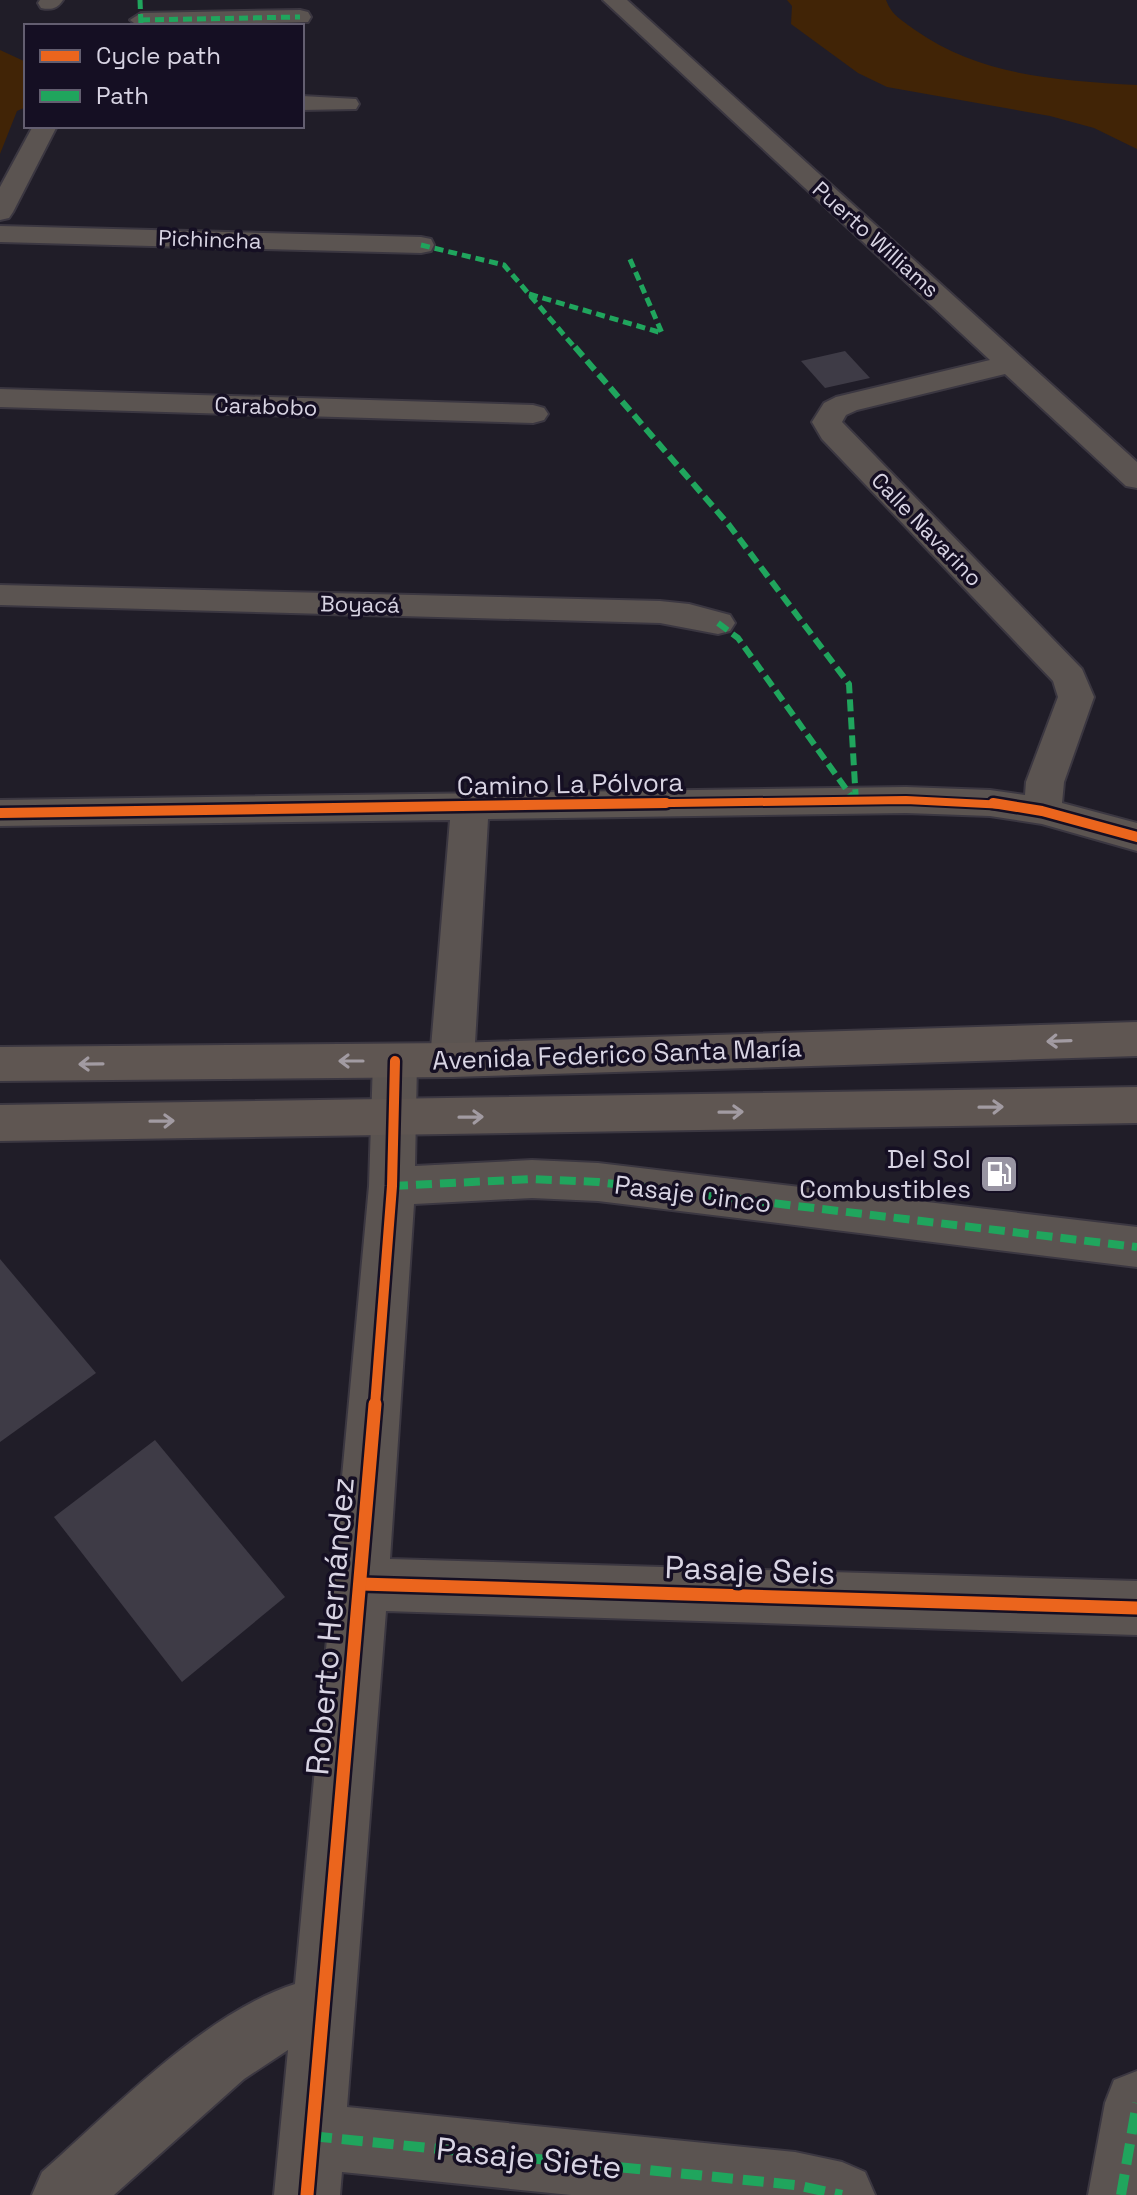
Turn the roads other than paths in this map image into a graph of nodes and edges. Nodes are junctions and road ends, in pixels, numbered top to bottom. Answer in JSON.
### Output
{"nodes":[{"id":1,"x":614,"y":0,"type":"edge"},
{"id":2,"x":141,"y":15,"type":"edge"},
{"id":3,"x":300,"y":17,"type":"dead end"},
{"id":4,"x":304,"y":103,"type":"edge"},
{"id":5,"x":347,"y":104,"type":"dead end"},
{"id":6,"x":44,"y":128,"type":"edge"},
{"id":7,"x":0,"y":212,"type":"edge"},
{"id":8,"x":0,"y":234,"type":"edge"},
{"id":9,"x":421,"y":245,"type":"dead end"},
{"id":10,"x":1011,"y":364,"type":"junction"},
{"id":11,"x":0,"y":398,"type":"edge"},
{"id":12,"x":533,"y":414,"type":"dead end"},
{"id":13,"x":1137,"y":479,"type":"edge"},
{"id":14,"x":0,"y":595,"type":"edge"},
{"id":15,"x":718,"y":623,"type":"dead end"},
{"id":16,"x":470,"y":807,"type":"junction"},
{"id":17,"x":1042,"y":811,"type":"junction"},
{"id":18,"x":0,"y":813,"type":"edge"},
{"id":19,"x":1137,"y":837,"type":"edge"},
{"id":20,"x":1137,"y":1039,"type":"edge"},
{"id":21,"x":452,"y":1060,"type":"junction"},
{"id":22,"x":395,"y":1061,"type":"junction"},
{"id":23,"x":0,"y":1064,"type":"edge"},
{"id":24,"x":1137,"y":1105,"type":"edge"},
{"id":25,"x":393,"y":1118,"type":"junction"},
{"id":26,"x":0,"y":1123,"type":"edge"},
{"id":27,"x":392,"y":1186,"type":"junction"},
{"id":28,"x":1137,"y":1247,"type":"edge"},
{"id":29,"x":361,"y":1584,"type":"junction"},
{"id":30,"x":1137,"y":1608,"type":"edge"},
{"id":31,"x":323,"y":2006,"type":"junction"},
{"id":32,"x":1137,"y":2103,"type":"edge"},
{"id":33,"x":309,"y":2165,"type":"edge"},
{"id":34,"x":65,"y":2195,"type":"edge"},
{"id":35,"x":842,"y":2195,"type":"edge"},
{"id":36,"x":1121,"y":2195,"type":"edge"}],
"edges":[{"from":1,"to":10,"type":"street","name":"Puerto Williams"},
{"from":2,"to":3,"type":"street"},
{"from":4,"to":5,"type":"street"},
{"from":6,"to":7,"type":"street"},
{"from":8,"to":9,"type":"street","name":"Pichincha"},
{"from":10,"to":13,"type":"street","name":"Puerto Williams"},
{"from":10,"to":17,"type":"street","name":"Calle Navarino"},
{"from":11,"to":12,"type":"street","name":"Carabobo"},
{"from":14,"to":15,"type":"street","name":"Boyacá"},
{"from":16,"to":17,"type":"street","name":"Camino La Pólvora"},
{"from":16,"to":18,"type":"street","name":"Camino La Pólvora"},
{"from":16,"to":21,"type":"street"},
{"from":17,"to":19,"type":"street","name":"Camino La Pólvora"},
{"from":20,"to":21,"type":"main road","name":"Avenida Federico Santa María","one_way":true},
{"from":21,"to":22,"type":"main road","name":"Avenida Federico Santa María"},
{"from":22,"to":23,"type":"main road","name":"Avenida Federico Santa María","one_way":true},
{"from":22,"to":25,"type":"street","name":"Roberto Hernández"},
{"from":25,"to":24,"type":"main road","one_way":true},
{"from":26,"to":25,"type":"main road","one_way":true},
{"from":25,"to":27,"type":"street","name":"Roberto Hernández"},
{"from":27,"to":28,"type":"street","name":"Pasaje Cinco"},
{"from":27,"to":29,"type":"street","name":"Roberto Hernández"},
{"from":29,"to":30,"type":"street","name":"Pasaje Seis"},
{"from":29,"to":31,"type":"street","name":"Roberto Hernández"},
{"from":31,"to":33,"type":"street","name":"Roberto Hernández"},
{"from":31,"to":34,"type":"street"},
{"from":32,"to":36,"type":"street"},
{"from":33,"to":35,"type":"street","name":"Pasaje Siete"}]}
